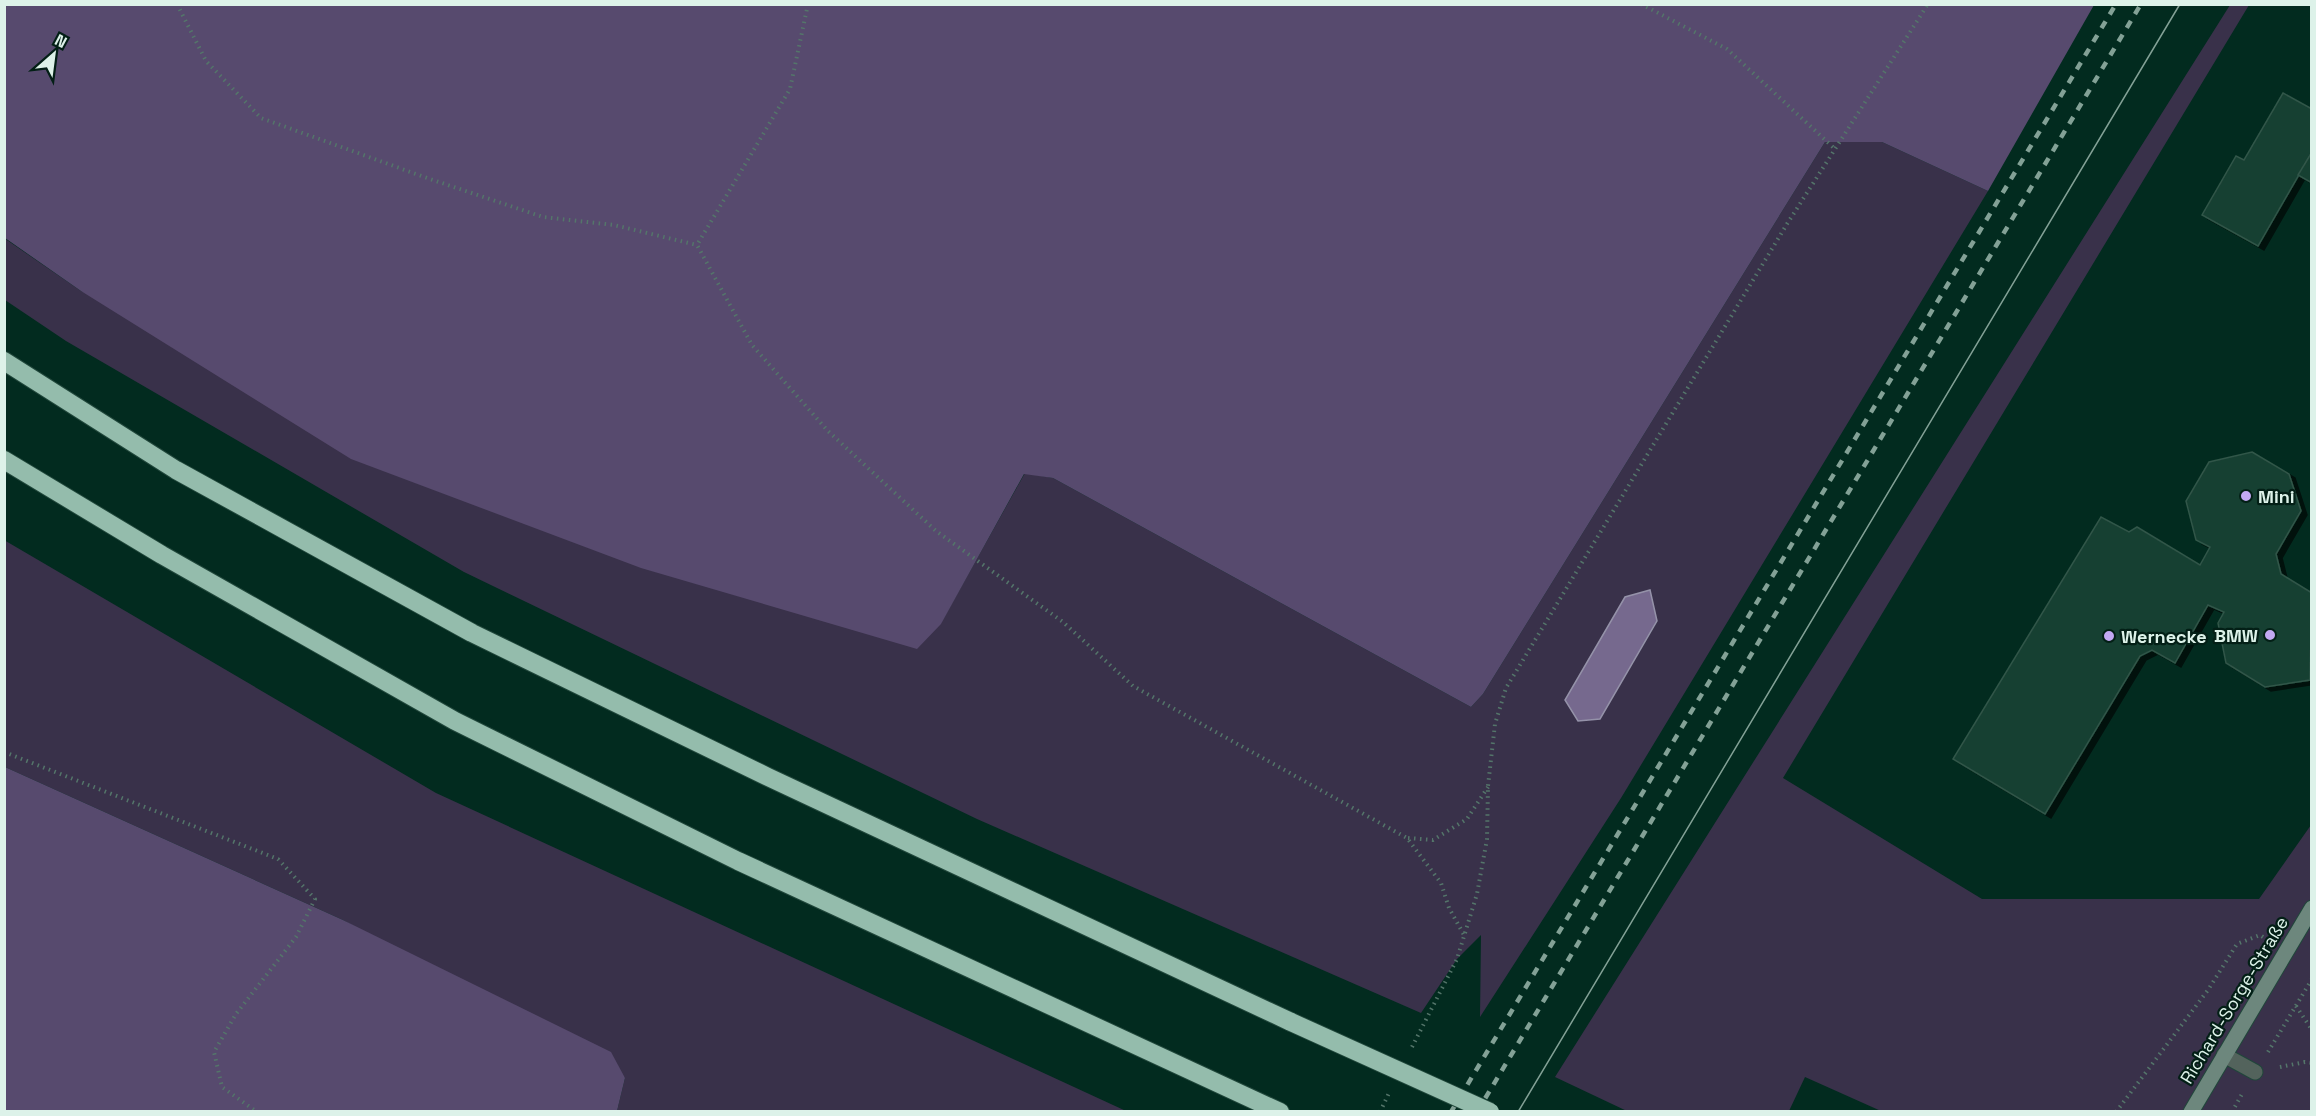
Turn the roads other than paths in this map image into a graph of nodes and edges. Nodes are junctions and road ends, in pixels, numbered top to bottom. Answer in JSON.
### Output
{"nodes":[{"id":1,"x":4,"y":361,"type":"edge"},
{"id":2,"x":4,"y":460,"type":"edge"},
{"id":3,"x":2312,"y":908,"type":"edge"},
{"id":4,"x":2224,"y":1055,"type":"junction"},
{"id":5,"x":2255,"y":1072,"type":"road end"},
{"id":6,"x":1280,"y":1112,"type":"edge"},
{"id":7,"x":1490,"y":1112,"type":"edge"},
{"id":8,"x":2191,"y":1112,"type":"edge"}],
"edges":[{"from":1,"to":7,"type":"highway","bridge":true},
{"from":2,"to":6,"type":"highway"},
{"from":3,"to":4,"type":"main road","name":"Richard-Sorge-Straße"},
{"from":4,"to":5,"type":"lane"},
{"from":4,"to":8,"type":"main road","name":"Richard-Sorge-Straße"}]}
